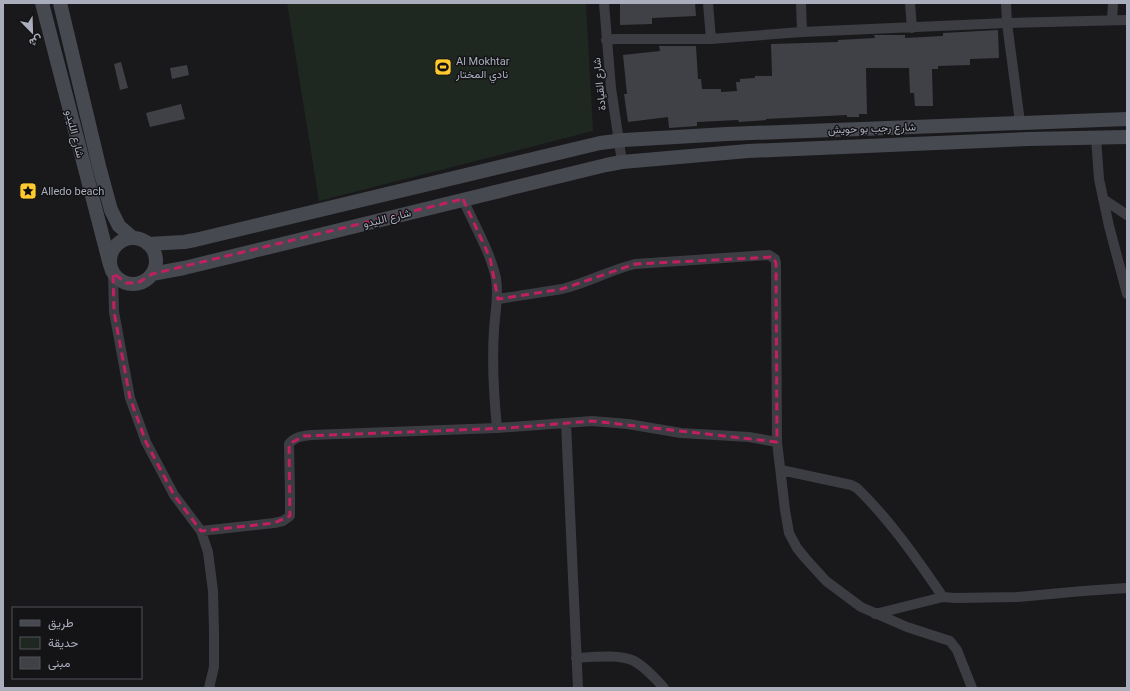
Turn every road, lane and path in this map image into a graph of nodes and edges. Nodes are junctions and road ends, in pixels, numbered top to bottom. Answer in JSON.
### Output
{"nodes":[{"id":1,"x":42,"y":3,"type":"edge"},
{"id":2,"x":60,"y":3,"type":"edge"},
{"id":3,"x":604,"y":3,"type":"edge"},
{"id":4,"x":708,"y":3,"type":"edge"},
{"id":5,"x":801,"y":3,"type":"edge"},
{"id":6,"x":910,"y":3,"type":"edge"},
{"id":7,"x":1006,"y":3,"type":"edge"},
{"id":8,"x":1113,"y":3,"type":"edge"},
{"id":9,"x":1112,"y":20,"type":"junction"},
{"id":10,"x":1127,"y":20,"type":"edge"},
{"id":11,"x":1007,"y":23,"type":"junction"},
{"id":12,"x":912,"y":28,"type":"junction"},
{"id":13,"x":802,"y":32,"type":"junction"},
{"id":14,"x":711,"y":39,"type":"junction"},
{"id":15,"x":606,"y":40,"type":"junction"},
{"id":16,"x":1127,"y":119,"type":"edge"},
{"id":17,"x":1020,"y":122,"type":"junction"},
{"id":18,"x":1127,"y":137,"type":"edge"},
{"id":19,"x":1096,"y":138,"type":"junction"},
{"id":20,"x":618,"y":141,"type":"junction"},
{"id":21,"x":622,"y":162,"type":"junction"},
{"id":22,"x":463,"y":199,"type":"junction"},
{"id":23,"x":1103,"y":199,"type":"junction"},
{"id":24,"x":1127,"y":215,"type":"edge"},
{"id":25,"x":132,"y":238,"type":"junction"},
{"id":26,"x":148,"y":244,"type":"junction"},
{"id":27,"x":112,"y":269,"type":"junction"},
{"id":28,"x":152,"y":274,"type":"junction"},
{"id":29,"x":1127,"y":294,"type":"edge"},
{"id":30,"x":498,"y":300,"type":"junction"},
{"id":31,"x":566,"y":423,"type":"junction"},
{"id":32,"x":497,"y":428,"type":"junction"},
{"id":33,"x":777,"y":442,"type":"junction"},
{"id":34,"x":781,"y":470,"type":"junction"},
{"id":35,"x":201,"y":531,"type":"junction"},
{"id":36,"x":1127,"y":588,"type":"edge"},
{"id":37,"x":943,"y":597,"type":"junction"},
{"id":38,"x":875,"y":614,"type":"junction"},
{"id":39,"x":576,"y":658,"type":"junction"},
{"id":40,"x":209,"y":688,"type":"edge"},
{"id":41,"x":578,"y":688,"type":"edge"},
{"id":42,"x":664,"y":688,"type":"edge"},
{"id":43,"x":972,"y":688,"type":"edge"}],
"edges":[{"from":1,"to":27,"type":"main road","name":"شارع الليدو"},
{"from":2,"to":25,"type":"main road","name":"شارع الليدو"},
{"from":3,"to":15,"type":"street","name":"شارع القيادة"},
{"from":4,"to":14,"type":"street"},
{"from":5,"to":13,"type":"street"},
{"from":6,"to":12,"type":"street"},
{"from":7,"to":11,"type":"street"},
{"from":8,"to":9,"type":"street"},
{"from":9,"to":10,"type":"street"},
{"from":9,"to":11,"type":"street"},
{"from":11,"to":12,"type":"street"},
{"from":11,"to":17,"type":"street"},
{"from":12,"to":13,"type":"street"},
{"from":13,"to":14,"type":"street"},
{"from":14,"to":15,"type":"street"},
{"from":15,"to":20,"type":"street","name":"شارع القيادة"},
{"from":16,"to":17,"type":"main road","name":"شارع رجب بو حويش"},
{"from":17,"to":20,"type":"main road","name":"شارع رجب بو حويش"},
{"from":18,"to":19,"type":"main road","name":"شارع رجب بو حويش"},
{"from":19,"to":21,"type":"main road","name":"شارع رجب بو حويش"},
{"from":19,"to":23,"type":"street"},
{"from":20,"to":21,"type":"street","name":"شارع القيادة"},
{"from":20,"to":26,"type":"main road","name":"شارع الليدو"},
{"from":21,"to":22,"type":"main road","name":"شارع الليدو"},
{"from":22,"to":28,"type":"main road","name":"شارع الليدو"},
{"from":22,"to":30,"type":"street"},
{"from":23,"to":24,"type":"street"},
{"from":23,"to":29,"type":"street"},
{"from":25,"to":26,"type":"main road"},
{"from":25,"to":27,"type":"main road"},
{"from":26,"to":28,"type":"main road"},
{"from":27,"to":28,"type":"main road"},
{"from":27,"to":35,"type":"street"},
{"from":30,"to":32,"type":"street"},
{"from":30,"to":33,"type":"street"},
{"from":31,"to":32,"type":"street"},
{"from":31,"to":33,"type":"street"},
{"from":31,"to":39,"type":"street"},
{"from":32,"to":35,"type":"street"},
{"from":33,"to":34,"type":"street"},
{"from":34,"to":37,"type":"street"},
{"from":34,"to":38,"type":"street"},
{"from":35,"to":40,"type":"street"},
{"from":36,"to":37,"type":"street"},
{"from":37,"to":38,"type":"street"},
{"from":38,"to":43,"type":"street"},
{"from":39,"to":41,"type":"street"},
{"from":39,"to":42,"type":"street"}]}
